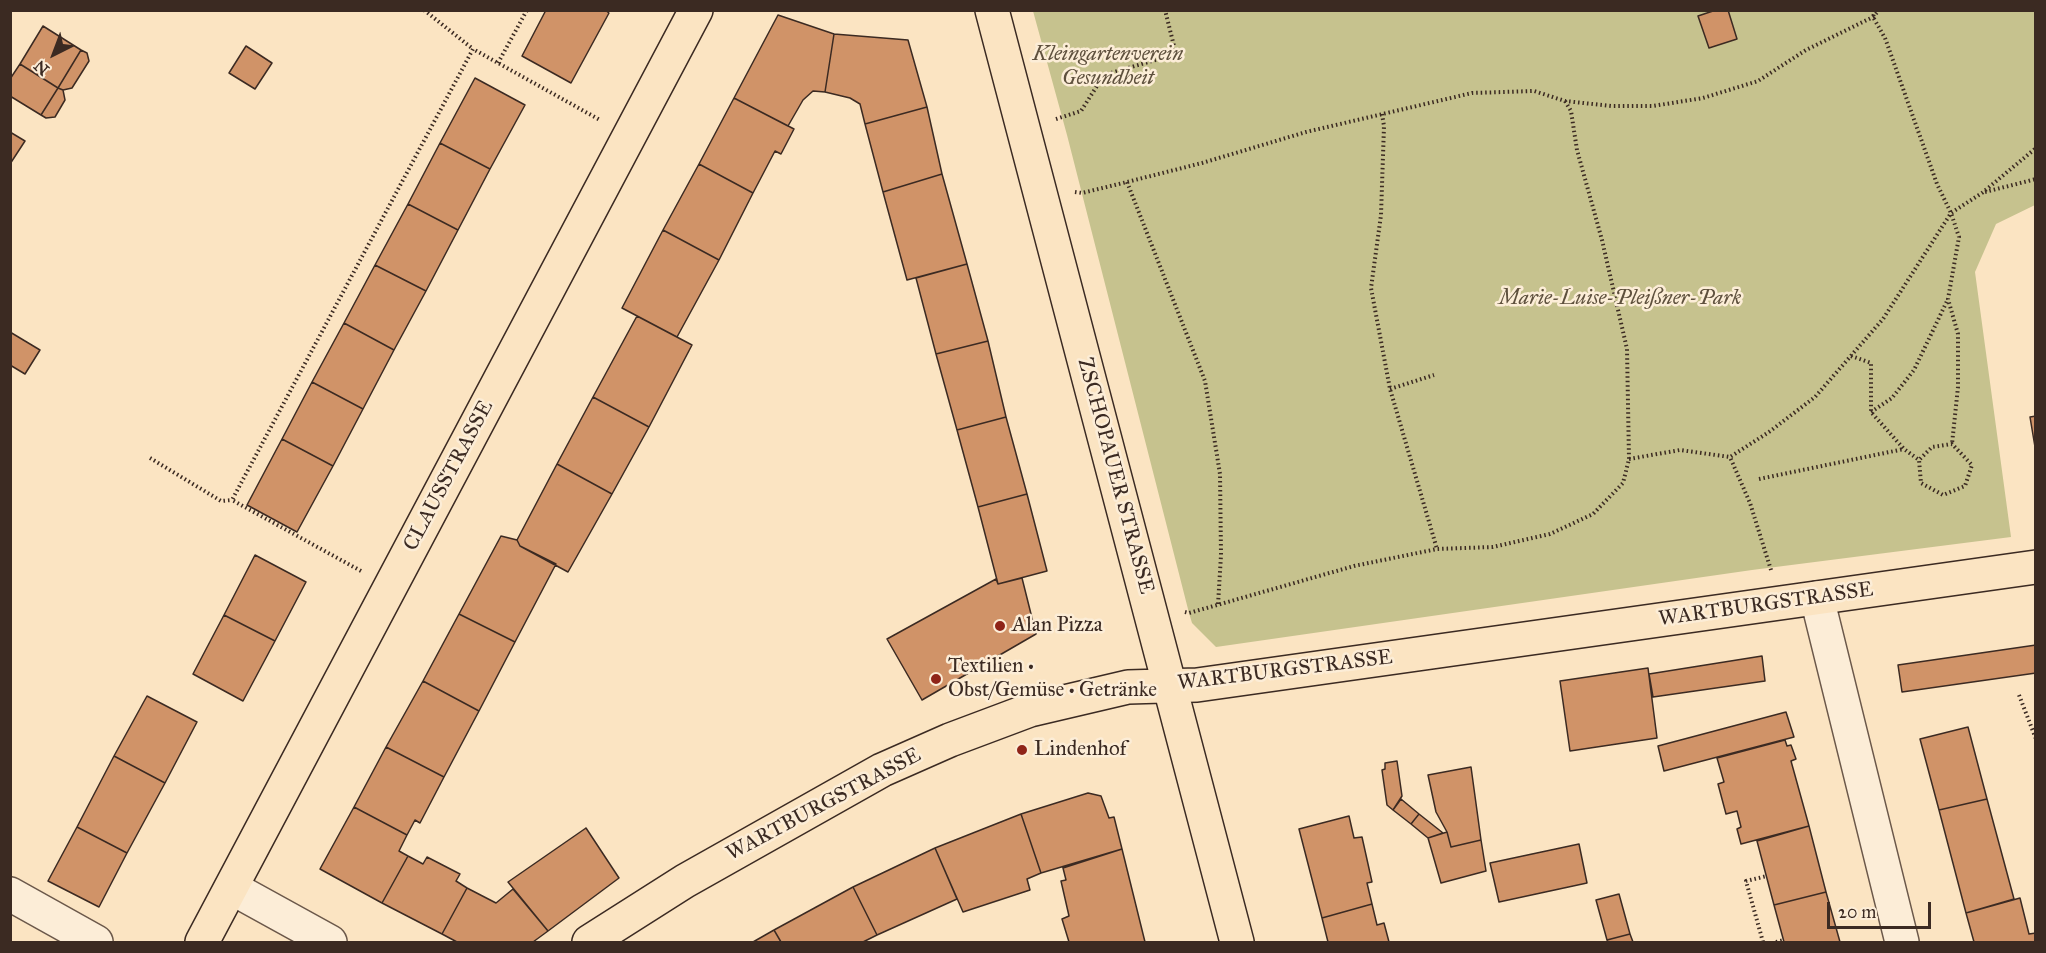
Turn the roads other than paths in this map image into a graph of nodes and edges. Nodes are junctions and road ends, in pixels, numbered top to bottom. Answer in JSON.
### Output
{"nodes":[{"id":1,"x":696,"y":10,"type":"edge"},
{"id":2,"x":992,"y":10,"type":"edge"},
{"id":3,"x":2036,"y":567,"type":"edge"},
{"id":4,"x":1817,"y":598,"type":"junction"},
{"id":5,"x":1169,"y":686,"type":"junction"},
{"id":6,"x":232,"y":888,"type":"junction"},
{"id":7,"x":10,"y":894,"type":"edge"},
{"id":8,"x":96,"y":942,"type":"edge"},
{"id":9,"x":202,"y":942,"type":"edge"},
{"id":10,"x":330,"y":942,"type":"edge"},
{"id":11,"x":589,"y":942,"type":"edge"},
{"id":12,"x":1237,"y":942,"type":"edge"},
{"id":13,"x":1902,"y":942,"type":"edge"}],
"edges":[{"from":1,"to":6,"type":"main road","name":"CLAUSSTRASSE"},
{"from":2,"to":5,"type":"main road","name":"ZSCHOPAUER STRASSE"},
{"from":3,"to":4,"type":"main road","name":"WARTBURGSTRASSE"},
{"from":4,"to":5,"type":"main road","name":"WARTBURGSTRASSE"},
{"from":4,"to":13,"type":"street"},
{"from":5,"to":11,"type":"main road","name":"WARTBURGSTRASSE"},
{"from":5,"to":12,"type":"main road","name":"ZSCHOPAUER STRASSE"},
{"from":6,"to":9,"type":"main road","name":"CLAUSSTRASSE"},
{"from":6,"to":10,"type":"street"},
{"from":7,"to":8,"type":"street"}]}
